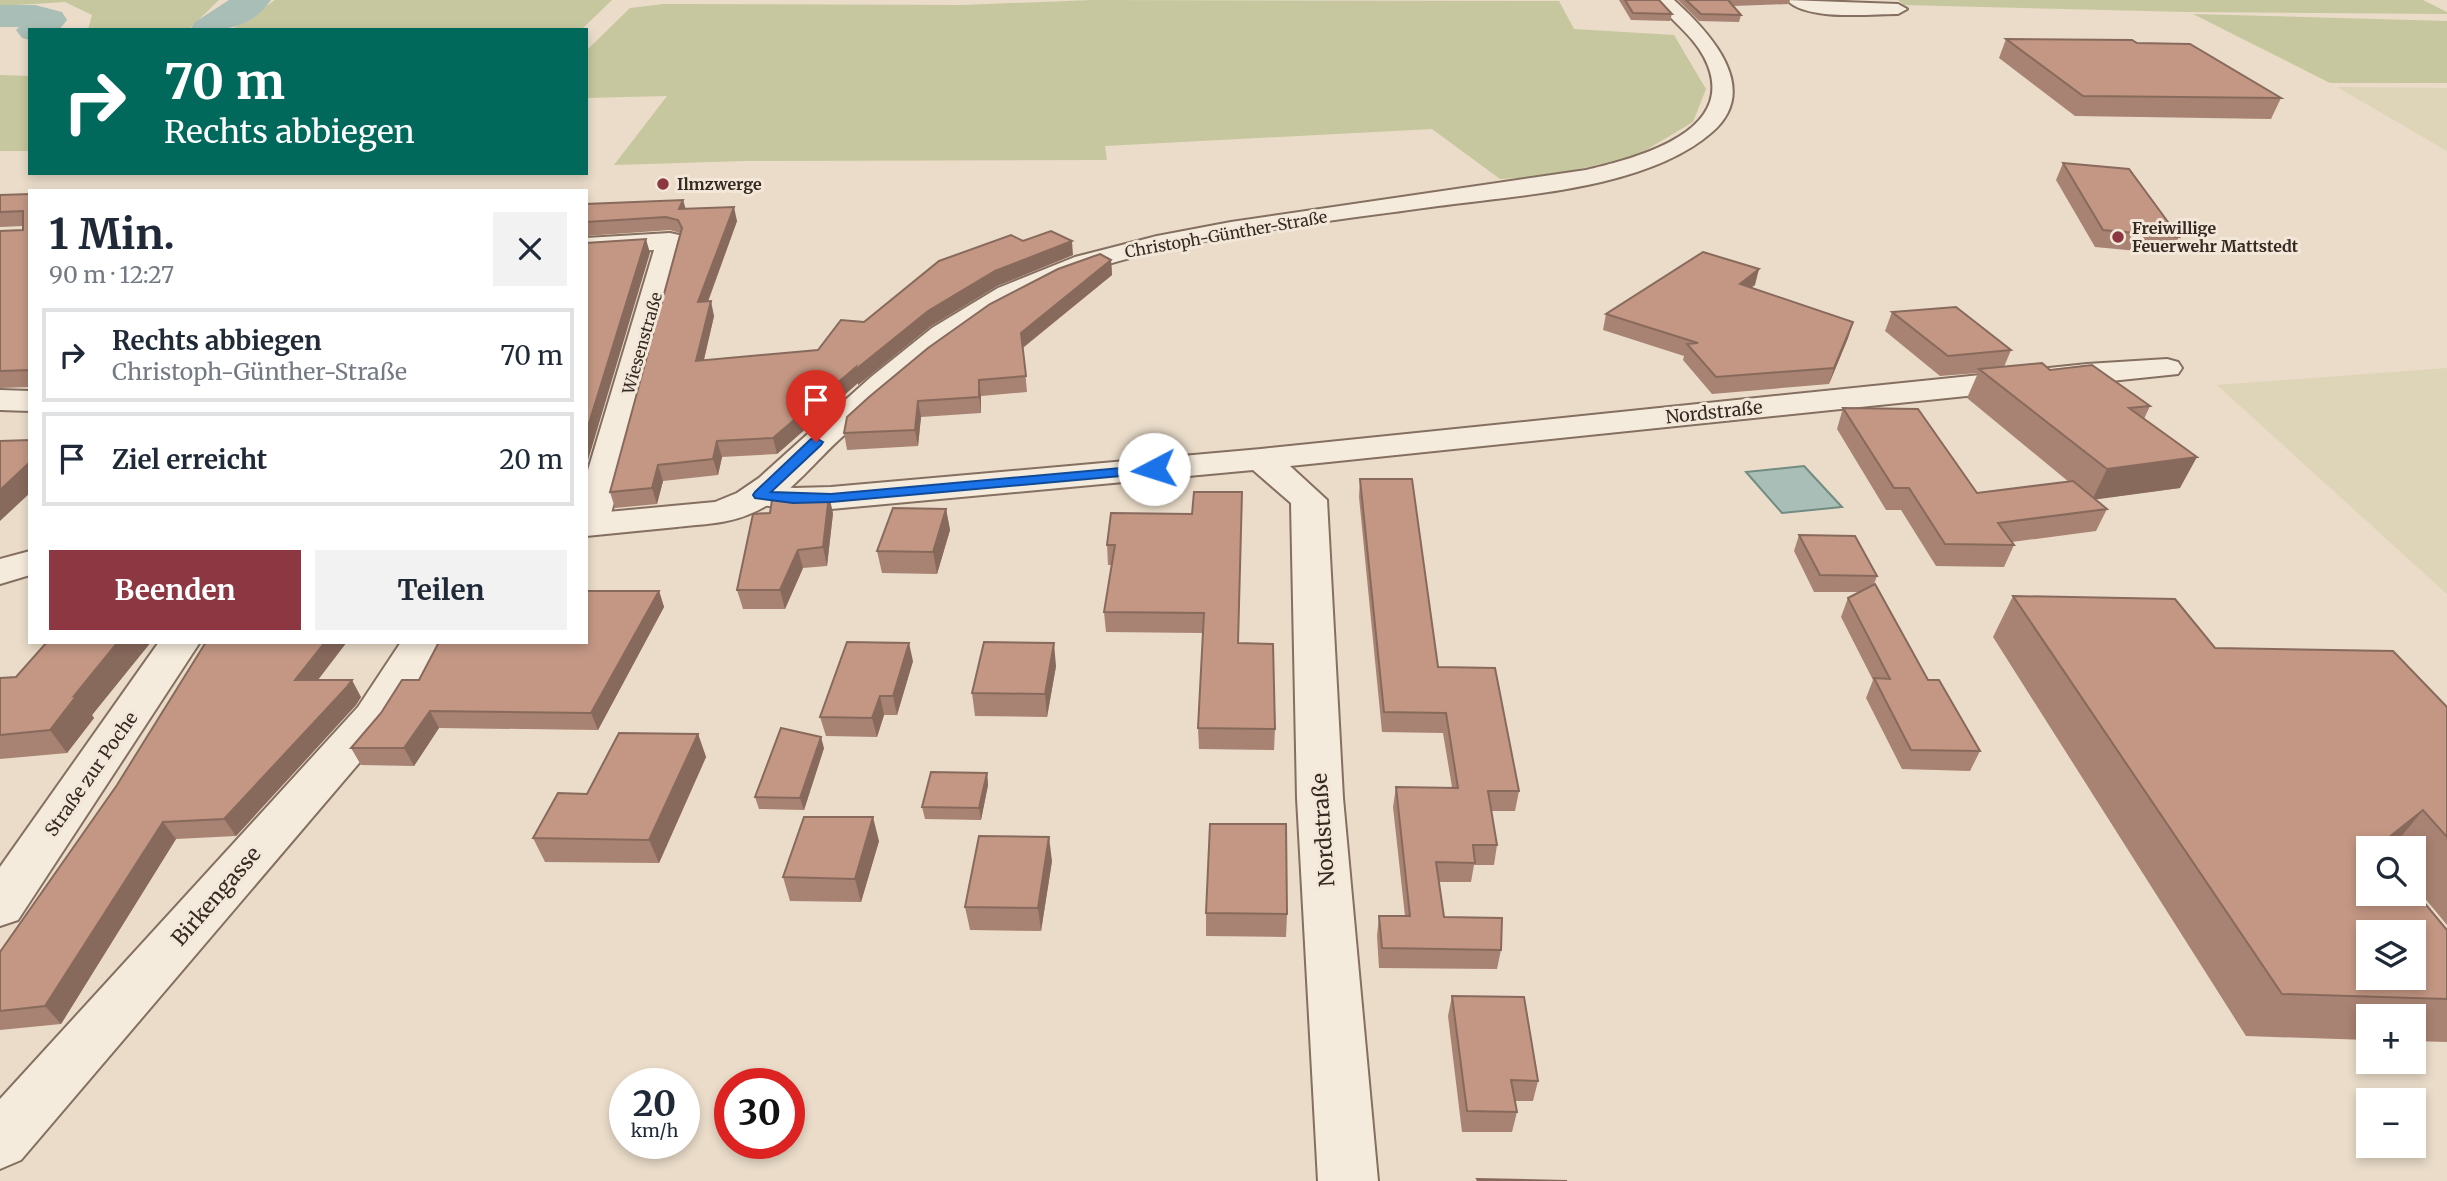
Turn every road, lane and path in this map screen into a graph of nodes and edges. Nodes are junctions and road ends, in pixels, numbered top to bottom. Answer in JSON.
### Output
{"nodes":[{"id":1,"x":1796,"y":0,"type":"edge"},
{"id":2,"x":1667,"y":2,"type":"edge"},
{"id":3,"x":1898,"y":9,"type":"dead end"},
{"id":4,"x":588,"y":246,"type":"edge"},
{"id":5,"x":2167,"y":368,"type":"dead end"},
{"id":6,"x":0,"y":400,"type":"edge"},
{"id":7,"x":28,"y":401,"type":"edge"},
{"id":8,"x":1261,"y":459,"type":"junction"},
{"id":9,"x":760,"y":495,"type":"junction"},
{"id":10,"x":588,"y":525,"type":"edge"},
{"id":11,"x":28,"y":563,"type":"edge"},
{"id":12,"x":0,"y":572,"type":"edge"},
{"id":13,"x":179,"y":644,"type":"edge"},
{"id":14,"x":421,"y":644,"type":"edge"},
{"id":15,"x":0,"y":906,"type":"edge"},
{"id":16,"x":0,"y":1141,"type":"edge"},
{"id":17,"x":1348,"y":1181,"type":"edge"}],
"edges":[{"from":1,"to":3,"type":"street"},
{"from":2,"to":9,"type":"street","name":"Christoph-Günther-Straße"},
{"from":4,"to":10,"type":"street","name":"Wiesenstraße"},
{"from":5,"to":8,"type":"street","name":"Nordstraße"},
{"from":6,"to":7,"type":"street"},
{"from":8,"to":9,"type":"street","name":"Nordstraße"},
{"from":8,"to":17,"type":"street","name":"Nordstraße"},
{"from":9,"to":10,"type":"street","name":"Christoph-Günther-Straße"},
{"from":11,"to":12,"type":"street"},
{"from":13,"to":15,"type":"street","name":"Straße zur Poche"},
{"from":14,"to":16,"type":"street","name":"Birkengasse"}]}
